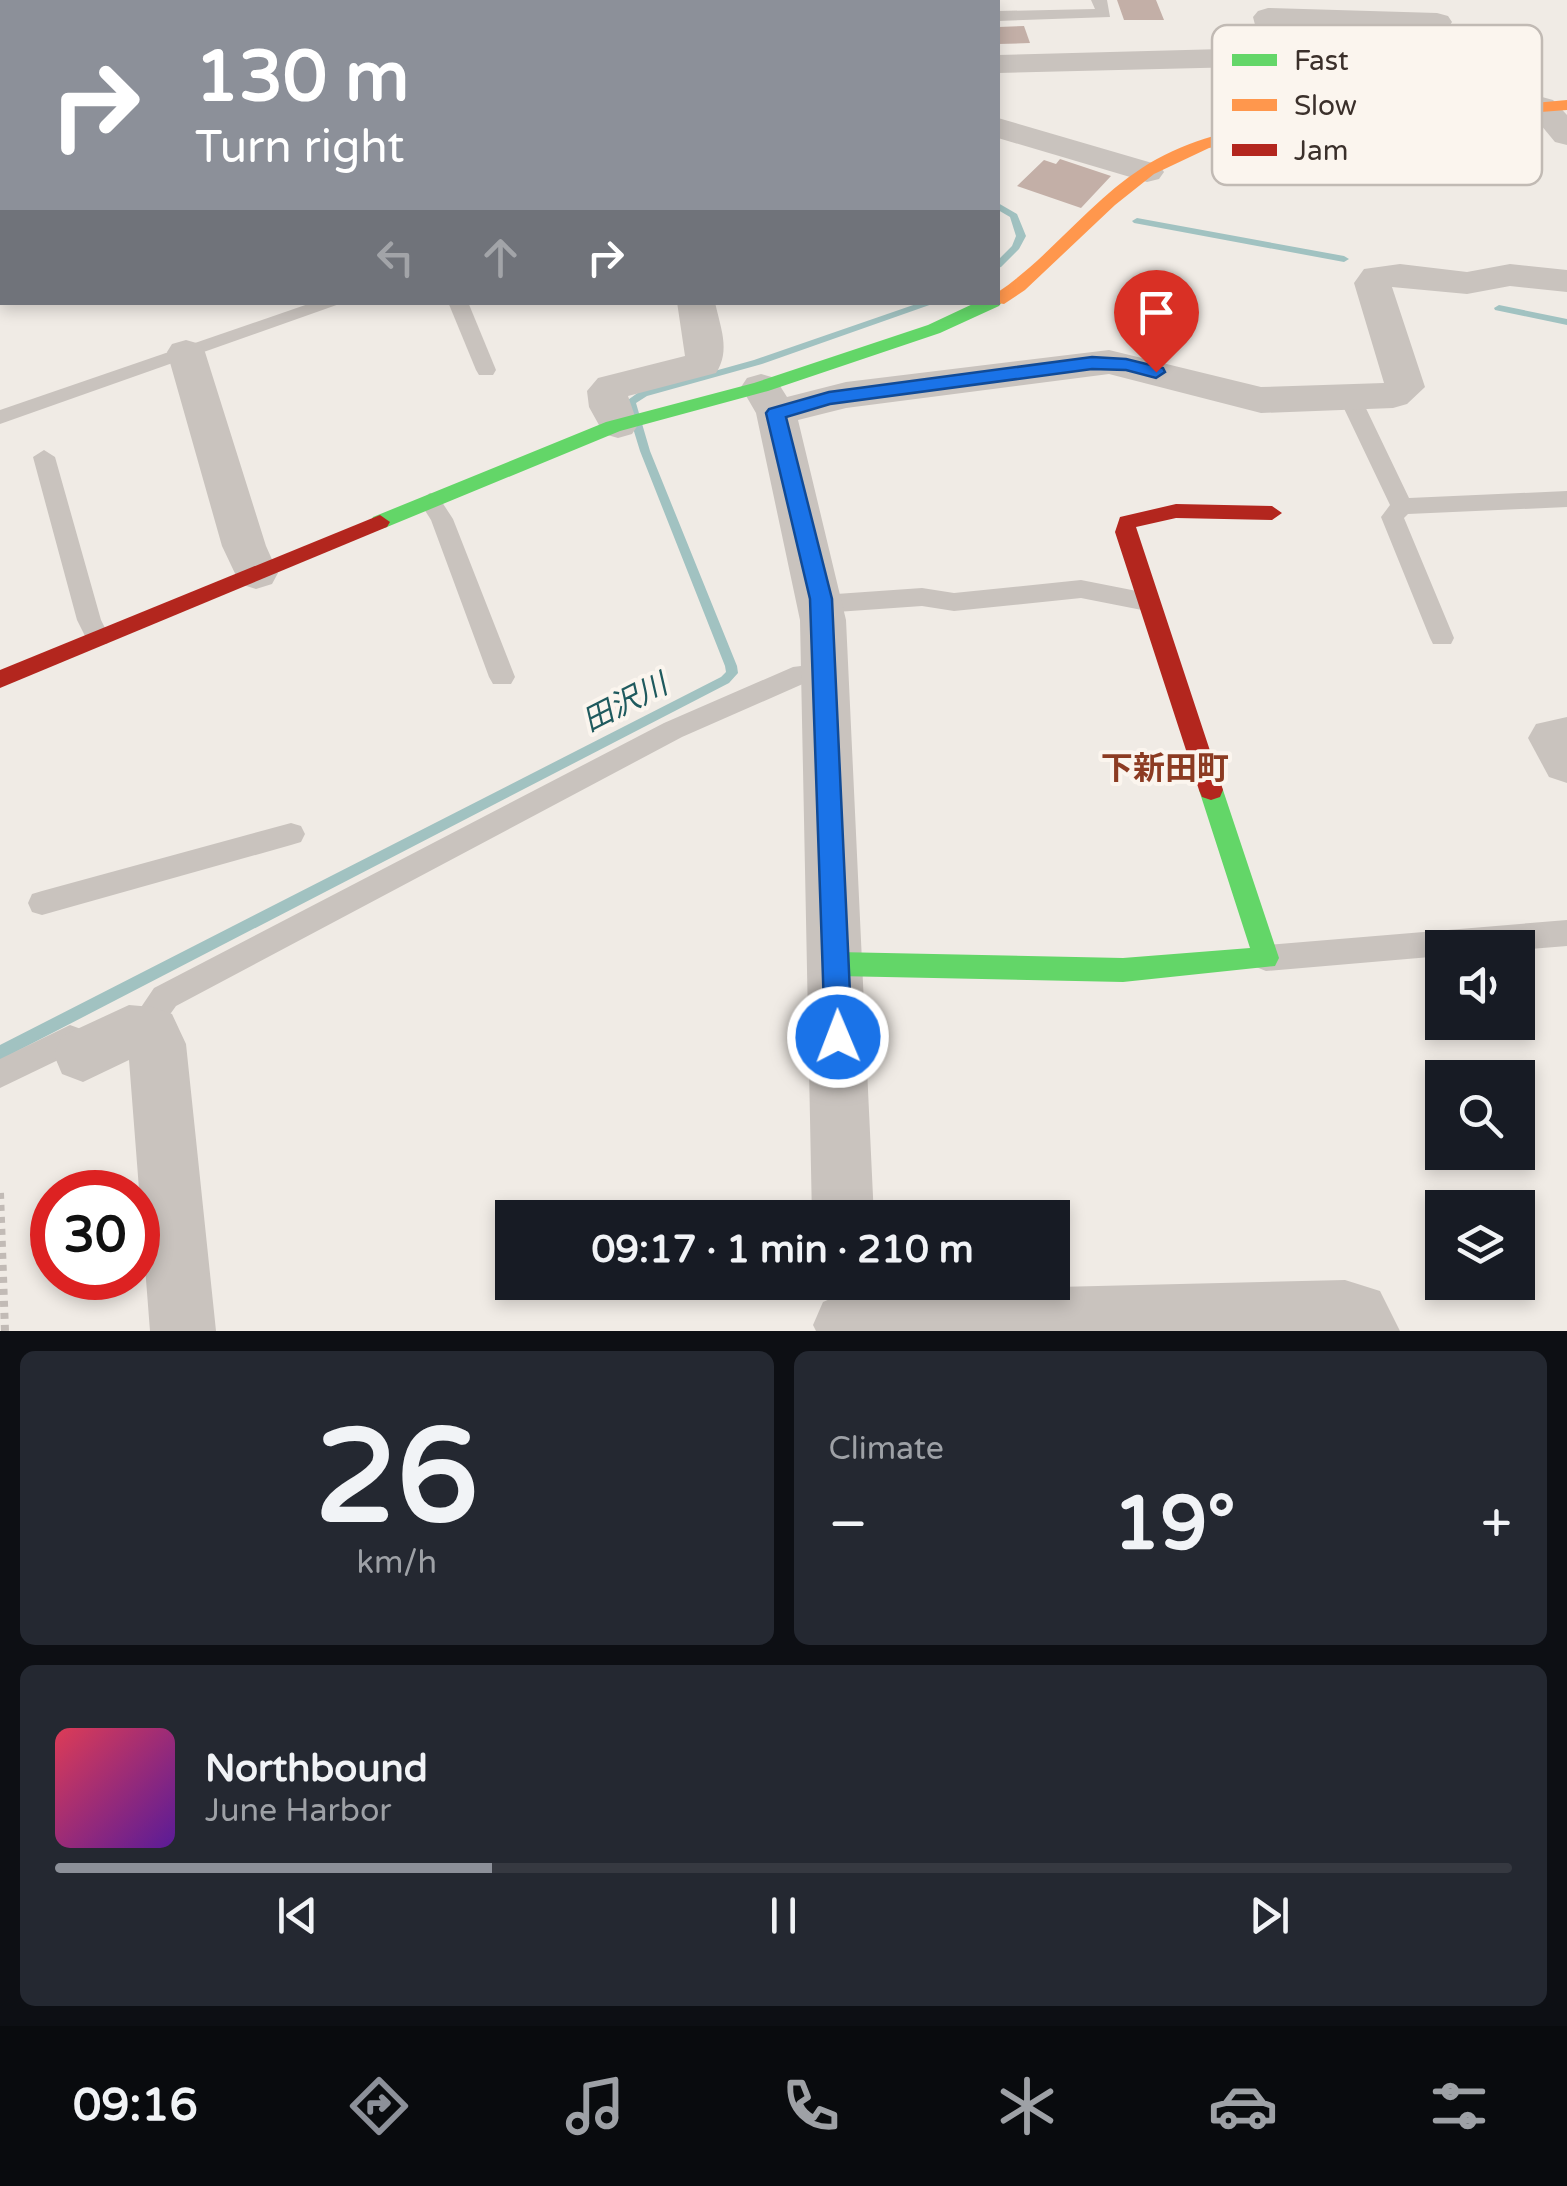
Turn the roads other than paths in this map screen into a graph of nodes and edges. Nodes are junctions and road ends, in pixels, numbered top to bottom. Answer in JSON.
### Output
{"nodes":[{"id":1,"x":1098,"y":0,"type":"edge"},
{"id":2,"x":1000,"y":16,"type":"edge"},
{"id":3,"x":1437,"y":22,"type":"dead end"},
{"id":4,"x":1270,"y":25,"type":"edge"},
{"id":5,"x":1212,"y":59,"type":"edge"},
{"id":6,"x":1000,"y":64,"type":"edge"},
{"id":7,"x":1555,"y":106,"type":"edge"},
{"id":8,"x":1000,"y":129,"type":"edge"},
{"id":9,"x":1567,"y":135,"type":"edge"},
{"id":10,"x":1212,"y":142,"type":"edge"},
{"id":11,"x":1147,"y":172,"type":"junction"},
{"id":12,"x":1567,"y":281,"type":"edge"},
{"id":13,"x":1000,"y":298,"type":"edge"},
{"id":14,"x":326,"y":305,"type":"edge"},
{"id":15,"x":459,"y":305,"type":"edge"},
{"id":16,"x":697,"y":305,"type":"edge"},
{"id":17,"x":986,"y":305,"type":"edge"},
{"id":18,"x":186,"y":352,"type":"junction"},
{"id":19,"x":486,"y":370,"type":"dead end"},
{"id":20,"x":1350,"y":398,"type":"junction"},
{"id":21,"x":768,"y":400,"type":"junction"},
{"id":22,"x":0,"y":418,"type":"edge"},
{"id":23,"x":618,"y":425,"type":"junction"},
{"id":24,"x":44,"y":457,"type":"dead end"},
{"id":25,"x":1567,"y":498,"type":"edge"},
{"id":26,"x":430,"y":501,"type":"junction"},
{"id":27,"x":1402,"y":506,"type":"junction"},
{"id":28,"x":1272,"y":513,"type":"dead end"},
{"id":29,"x":256,"y":573,"type":"junction"},
{"id":30,"x":1146,"y":602,"type":"junction"},
{"id":31,"x":822,"y":604,"type":"junction"},
{"id":32,"x":98,"y":638,"type":"junction"},
{"id":33,"x":1442,"y":638,"type":"dead end"},
{"id":34,"x":825,"y":673,"type":"junction"},
{"id":35,"x":502,"y":677,"type":"dead end"},
{"id":36,"x":0,"y":679,"type":"edge"},
{"id":37,"x":1567,"y":736,"type":"edge"},
{"id":38,"x":1567,"y":763,"type":"edge"},
{"id":39,"x":291,"y":834,"type":"dead end"},
{"id":40,"x":42,"y":903,"type":"dead end"},
{"id":41,"x":1567,"y":933,"type":"edge"},
{"id":42,"x":1266,"y":958,"type":"junction"},
{"id":43,"x":837,"y":964,"type":"junction"},
{"id":44,"x":140,"y":1031,"type":"junction"},
{"id":45,"x":76,"y":1047,"type":"joint"},
{"id":46,"x":2,"y":1074,"type":"edge"},
{"id":47,"x":843,"y":1200,"type":"edge"},
{"id":48,"x":846,"y":1313,"type":"edge"},
{"id":49,"x":182,"y":1331,"type":"edge"},
{"id":50,"x":1367,"y":1331,"type":"edge"}],
"edges":[{"from":1,"to":2,"type":"lane"},
{"from":3,"to":4,"type":"street"},
{"from":5,"to":6,"type":"street"},
{"from":7,"to":9,"type":"street"},
{"from":8,"to":11,"type":"street"},
{"from":10,"to":11,"type":"street"},
{"from":11,"to":13,"type":"street"},
{"from":12,"to":20,"type":"street"},
{"from":14,"to":18,"type":"lane"},
{"from":15,"to":19,"type":"lane"},
{"from":16,"to":23,"type":"street"},
{"from":17,"to":21,"type":"street"},
{"from":18,"to":22,"type":"lane"},
{"from":18,"to":29,"type":"street"},
{"from":20,"to":21,"type":"street"},
{"from":20,"to":27,"type":"lane"},
{"from":21,"to":23,"type":"street"},
{"from":21,"to":31,"type":"street"},
{"from":23,"to":26,"type":"street"},
{"from":24,"to":32,"type":"lane"},
{"from":25,"to":27,"type":"lane"},
{"from":26,"to":29,"type":"street"},
{"from":26,"to":35,"type":"lane"},
{"from":27,"to":33,"type":"lane"},
{"from":28,"to":30,"type":"street"},
{"from":29,"to":32,"type":"street"},
{"from":30,"to":31,"type":"lane"},
{"from":30,"to":42,"type":"street"},
{"from":31,"to":34,"type":"street"},
{"from":32,"to":36,"type":"street"},
{"from":34,"to":43,"type":"street"},
{"from":34,"to":44,"type":"lane"},
{"from":37,"to":38,"type":"street"},
{"from":39,"to":40,"type":"lane"},
{"from":41,"to":42,"type":"lane"},
{"from":42,"to":43,"type":"street"},
{"from":43,"to":47,"type":"street"},
{"from":44,"to":45,"type":"street"},
{"from":44,"to":49,"type":"street"},
{"from":45,"to":46,"type":"lane"},
{"from":48,"to":50,"type":"street"}]}
